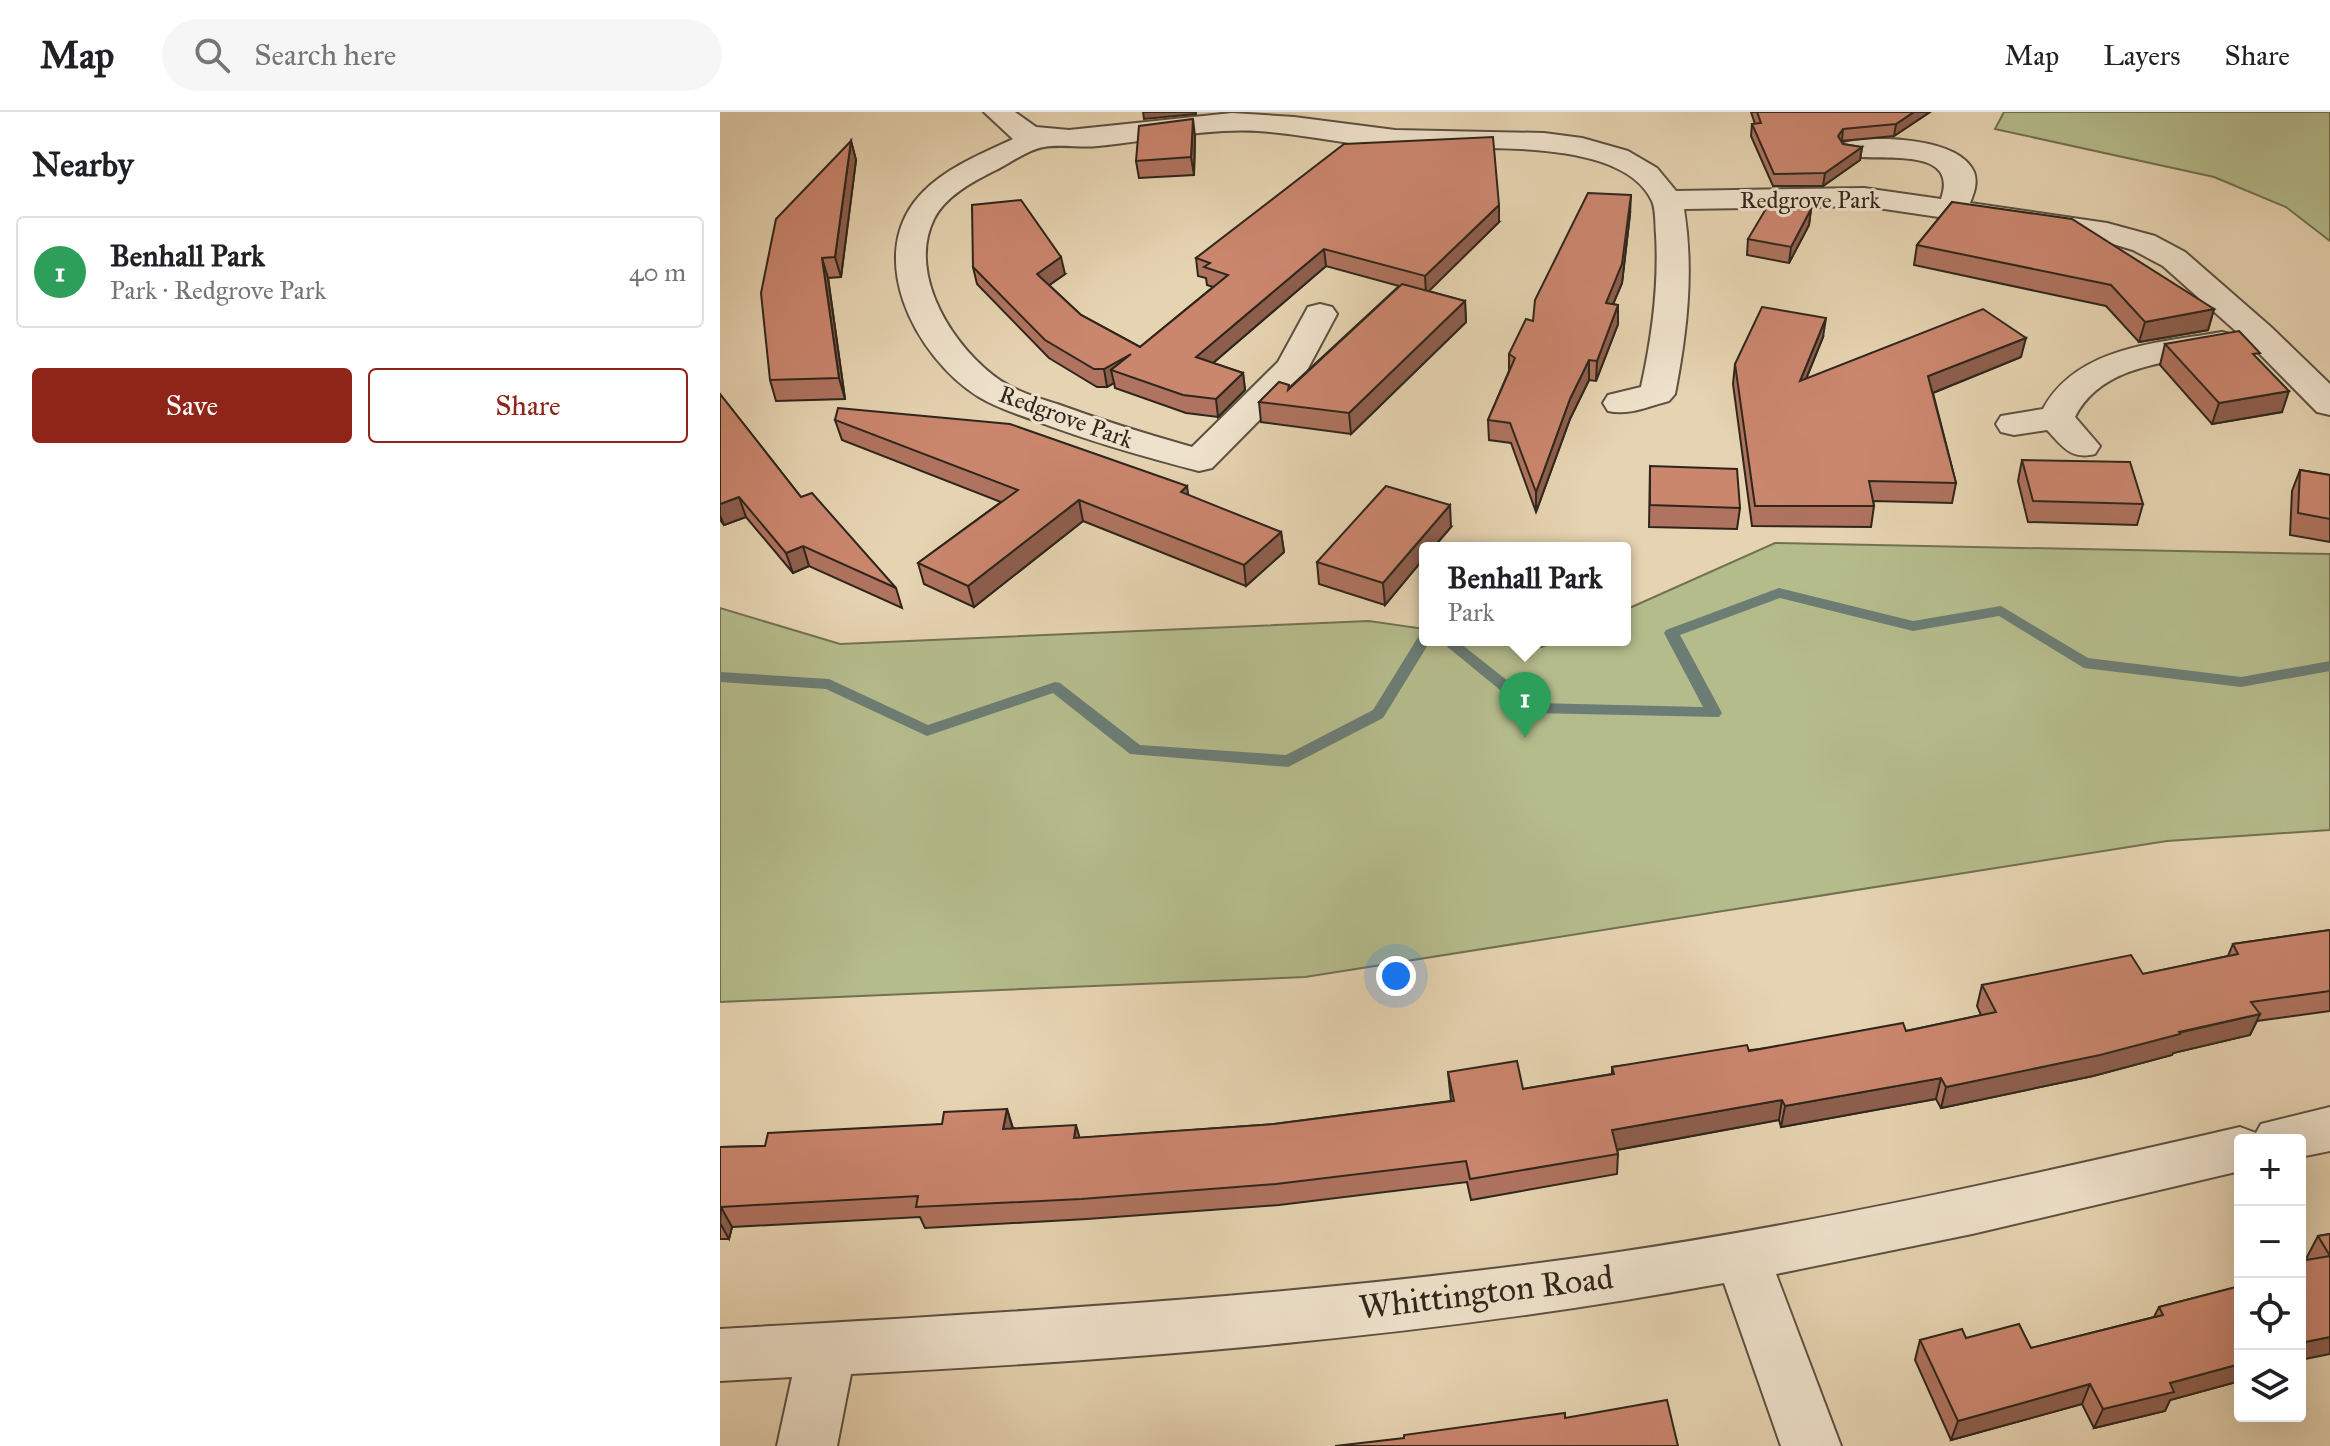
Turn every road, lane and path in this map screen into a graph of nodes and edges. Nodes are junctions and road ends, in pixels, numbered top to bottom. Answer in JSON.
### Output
{"nodes":[{"id":1,"x":998,"y":112,"type":"edge"},
{"id":2,"x":1196,"y":118,"type":"edge"},
{"id":3,"x":1526,"y":126,"type":"edge"},
{"id":4,"x":1038,"y":138,"type":"junction"},
{"id":5,"x":1854,"y":149,"type":"edge"},
{"id":6,"x":1667,"y":200,"type":"junction"},
{"id":7,"x":1953,"y":210,"type":"junction"},
{"id":8,"x":1320,"y":314,"type":"dead end"},
{"id":9,"x":2259,"y":334,"type":"junction"},
{"id":10,"x":1621,"y":403,"type":"dead end"},
{"id":11,"x":2330,"y":404,"type":"edge"},
{"id":12,"x":2056,"y":418,"type":"junction"},
{"id":13,"x":2014,"y":424,"type":"dead end"},
{"id":14,"x":2082,"y":446,"type":"dead end"},
{"id":15,"x":1199,"y":460,"type":"junction"},
{"id":16,"x":1235,"y":470,"type":"dead end"},
{"id":17,"x":2330,"y":1129,"type":"edge"},
{"id":18,"x":2306,"y":1134,"type":"edge"},
{"id":19,"x":2234,"y":1150,"type":"edge"},
{"id":20,"x":1742,"y":1257,"type":"junction"},
{"id":21,"x":827,"y":1348,"type":"junction"},
{"id":22,"x":720,"y":1355,"type":"edge"},
{"id":23,"x":807,"y":1446,"type":"edge"},
{"id":24,"x":1811,"y":1446,"type":"edge"}],
"edges":[{"from":1,"to":4,"type":"street"},
{"from":2,"to":3,"type":"street","name":"Redgrove Park"},
{"from":2,"to":4,"type":"street","name":"Redgrove Park"},
{"from":3,"to":6,"type":"street","name":"Redgrove Park"},
{"from":4,"to":15,"type":"street","name":"Redgrove Park"},
{"from":5,"to":7,"type":"street","name":"Redgrove Park"},
{"from":6,"to":7,"type":"street","name":"Redgrove Park"},
{"from":6,"to":10,"type":"street"},
{"from":7,"to":9,"type":"street","name":"Redgrove Park"},
{"from":8,"to":15,"type":"street"},
{"from":9,"to":11,"type":"street","name":"Redgrove Park"},
{"from":9,"to":12,"type":"street"},
{"from":12,"to":13,"type":"street"},
{"from":12,"to":14,"type":"street"},
{"from":15,"to":16,"type":"street","name":"Redgrove Park"},
{"from":17,"to":18,"type":"street"},
{"from":19,"to":20,"type":"street","name":"Whittington Road"},
{"from":20,"to":21,"type":"street","name":"Whittington Road"},
{"from":20,"to":24,"type":"street"},
{"from":21,"to":22,"type":"street","name":"Whittington Road"},
{"from":21,"to":23,"type":"street"}]}
